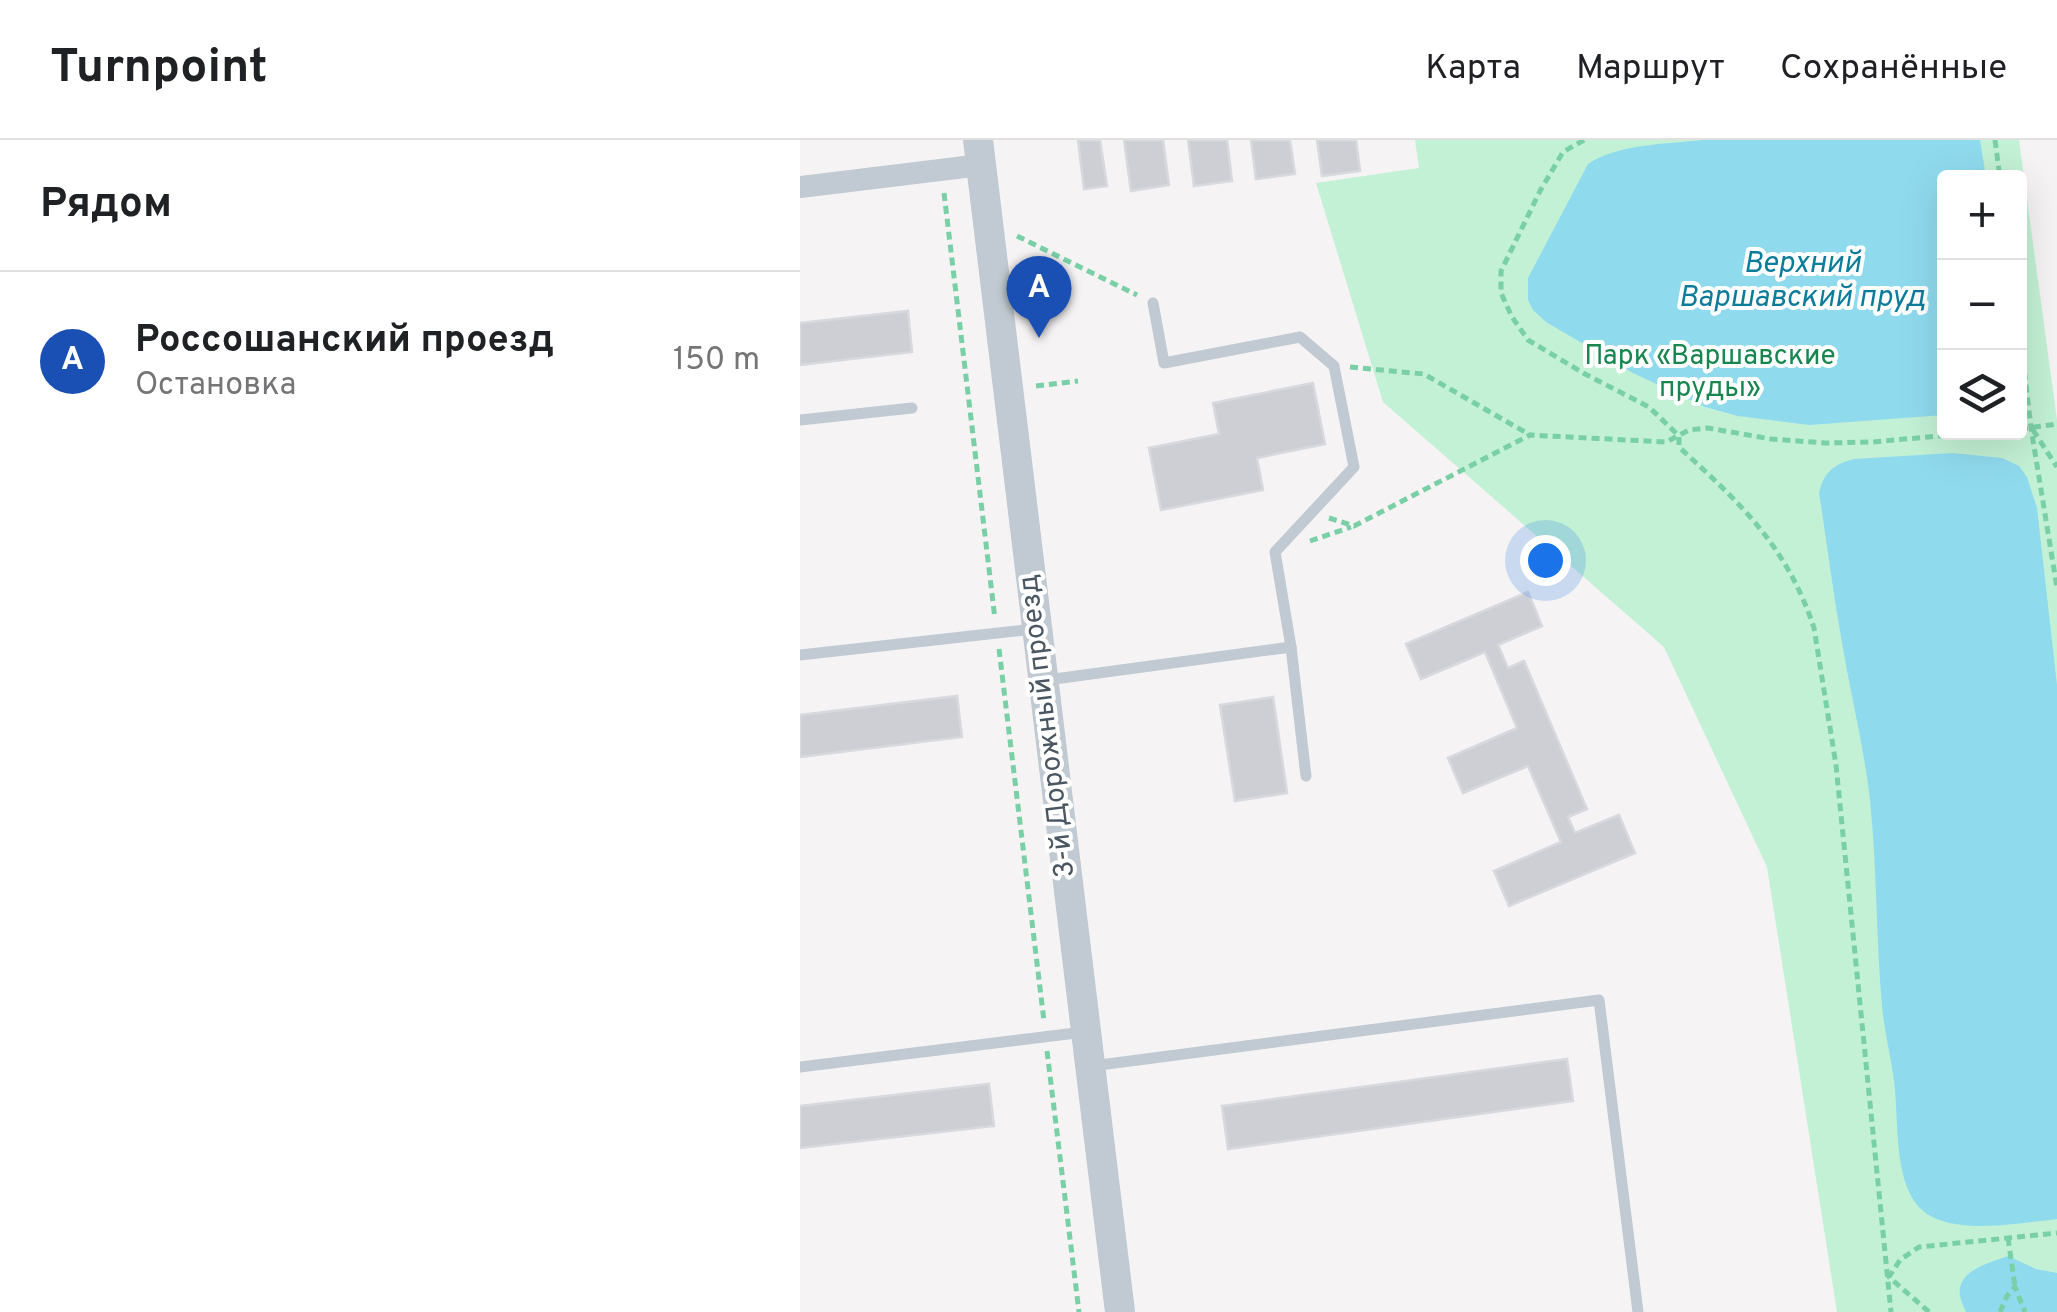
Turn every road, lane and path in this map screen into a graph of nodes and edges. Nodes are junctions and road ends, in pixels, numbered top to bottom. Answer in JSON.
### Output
{"nodes":[{"id":1,"x":1584,"y":140,"type":"edge"},
{"id":2,"x":1995,"y":140,"type":"edge"},
{"id":3,"x":979,"y":152,"type":"edge"},
{"id":4,"x":942,"y":169,"type":"junction"},
{"id":5,"x":1999,"y":170,"type":"edge"},
{"id":6,"x":800,"y":187,"type":"edge"},
{"id":7,"x":988,"y":222,"type":"junction"},
{"id":8,"x":1128,"y":290,"type":"dead end"},
{"id":9,"x":1153,"y":303,"type":"dead end"},
{"id":10,"x":2022,"y":350,"type":"edge"},
{"id":11,"x":1334,"y":366,"type":"junction"},
{"id":12,"x":912,"y":408,"type":"dead end"},
{"id":13,"x":800,"y":420,"type":"edge"},
{"id":14,"x":2057,"y":424,"type":"edge"},
{"id":15,"x":2027,"y":428,"type":"edge"},
{"id":16,"x":2032,"y":428,"type":"junction"},
{"id":17,"x":1530,"y":435,"type":"junction"},
{"id":18,"x":1679,"y":436,"type":"junction"},
{"id":19,"x":1937,"y":436,"type":"edge"},
{"id":20,"x":2057,"y":467,"type":"edge"},
{"id":21,"x":1312,"y":512,"type":"junction"},
{"id":22,"x":2057,"y":588,"type":"edge"},
{"id":23,"x":1036,"y":629,"type":"junction"},
{"id":24,"x":997,"y":634,"type":"junction"},
{"id":25,"x":1290,"y":647,"type":"junction"},
{"id":26,"x":800,"y":656,"type":"edge"},
{"id":27,"x":1042,"y":681,"type":"junction"},
{"id":28,"x":1306,"y":776,"type":"dead end"},
{"id":29,"x":1086,"y":1032,"type":"junction"},
{"id":30,"x":1046,"y":1038,"type":"junction"},
{"id":31,"x":1090,"y":1066,"type":"junction"},
{"id":32,"x":800,"y":1067,"type":"edge"},
{"id":33,"x":2057,"y":1233,"type":"edge"},
{"id":34,"x":2008,"y":1238,"type":"junction"},
{"id":35,"x":1890,"y":1276,"type":"junction"},
{"id":36,"x":2015,"y":1288,"type":"junction"},
{"id":37,"x":1078,"y":1312,"type":"edge"},
{"id":38,"x":1120,"y":1312,"type":"edge"},
{"id":39,"x":1638,"y":1312,"type":"edge"},
{"id":40,"x":1892,"y":1312,"type":"edge"},
{"id":41,"x":1929,"y":1312,"type":"edge"},
{"id":42,"x":2000,"y":1312,"type":"edge"},
{"id":43,"x":2025,"y":1312,"type":"edge"}],
"edges":[{"from":1,"to":18,"type":"path"},
{"from":2,"to":5,"type":"path"},
{"from":3,"to":4,"type":"street"},
{"from":3,"to":7,"type":"street","name":"3-й Дорожный проезд"},
{"from":4,"to":6,"type":"street"},
{"from":4,"to":24,"type":"path"},
{"from":7,"to":8,"type":"path"},
{"from":7,"to":23,"type":"street","name":"3-й Дорожный проезд"},
{"from":9,"to":11,"type":"lane"},
{"from":10,"to":16,"type":"path"},
{"from":11,"to":17,"type":"path"},
{"from":11,"to":21,"type":"lane"},
{"from":12,"to":13,"type":"lane"},
{"from":14,"to":16,"type":"path"},
{"from":15,"to":16,"type":"path"},
{"from":16,"to":20,"type":"path"},
{"from":16,"to":22,"type":"path"},
{"from":17,"to":18,"type":"path"},
{"from":17,"to":21,"type":"path"},
{"from":18,"to":19,"type":"path"},
{"from":18,"to":35,"type":"path"},
{"from":21,"to":25,"type":"lane"},
{"from":23,"to":24,"type":"lane"},
{"from":23,"to":27,"type":"street","name":"3-й Дорожный проезд"},
{"from":24,"to":26,"type":"lane"},
{"from":24,"to":30,"type":"path"},
{"from":25,"to":27,"type":"lane"},
{"from":25,"to":28,"type":"lane"},
{"from":27,"to":29,"type":"street","name":"3-й Дорожный проезд"},
{"from":29,"to":30,"type":"lane"},
{"from":29,"to":31,"type":"street","name":"3-й Дорожный проезд"},
{"from":30,"to":32,"type":"lane"},
{"from":30,"to":37,"type":"path"},
{"from":31,"to":38,"type":"street","name":"3-й Дорожный проезд"},
{"from":31,"to":39,"type":"lane"},
{"from":33,"to":34,"type":"path"},
{"from":34,"to":35,"type":"path"},
{"from":34,"to":36,"type":"path"},
{"from":35,"to":40,"type":"path"},
{"from":35,"to":41,"type":"path"},
{"from":36,"to":42,"type":"path"},
{"from":36,"to":43,"type":"path"}]}
